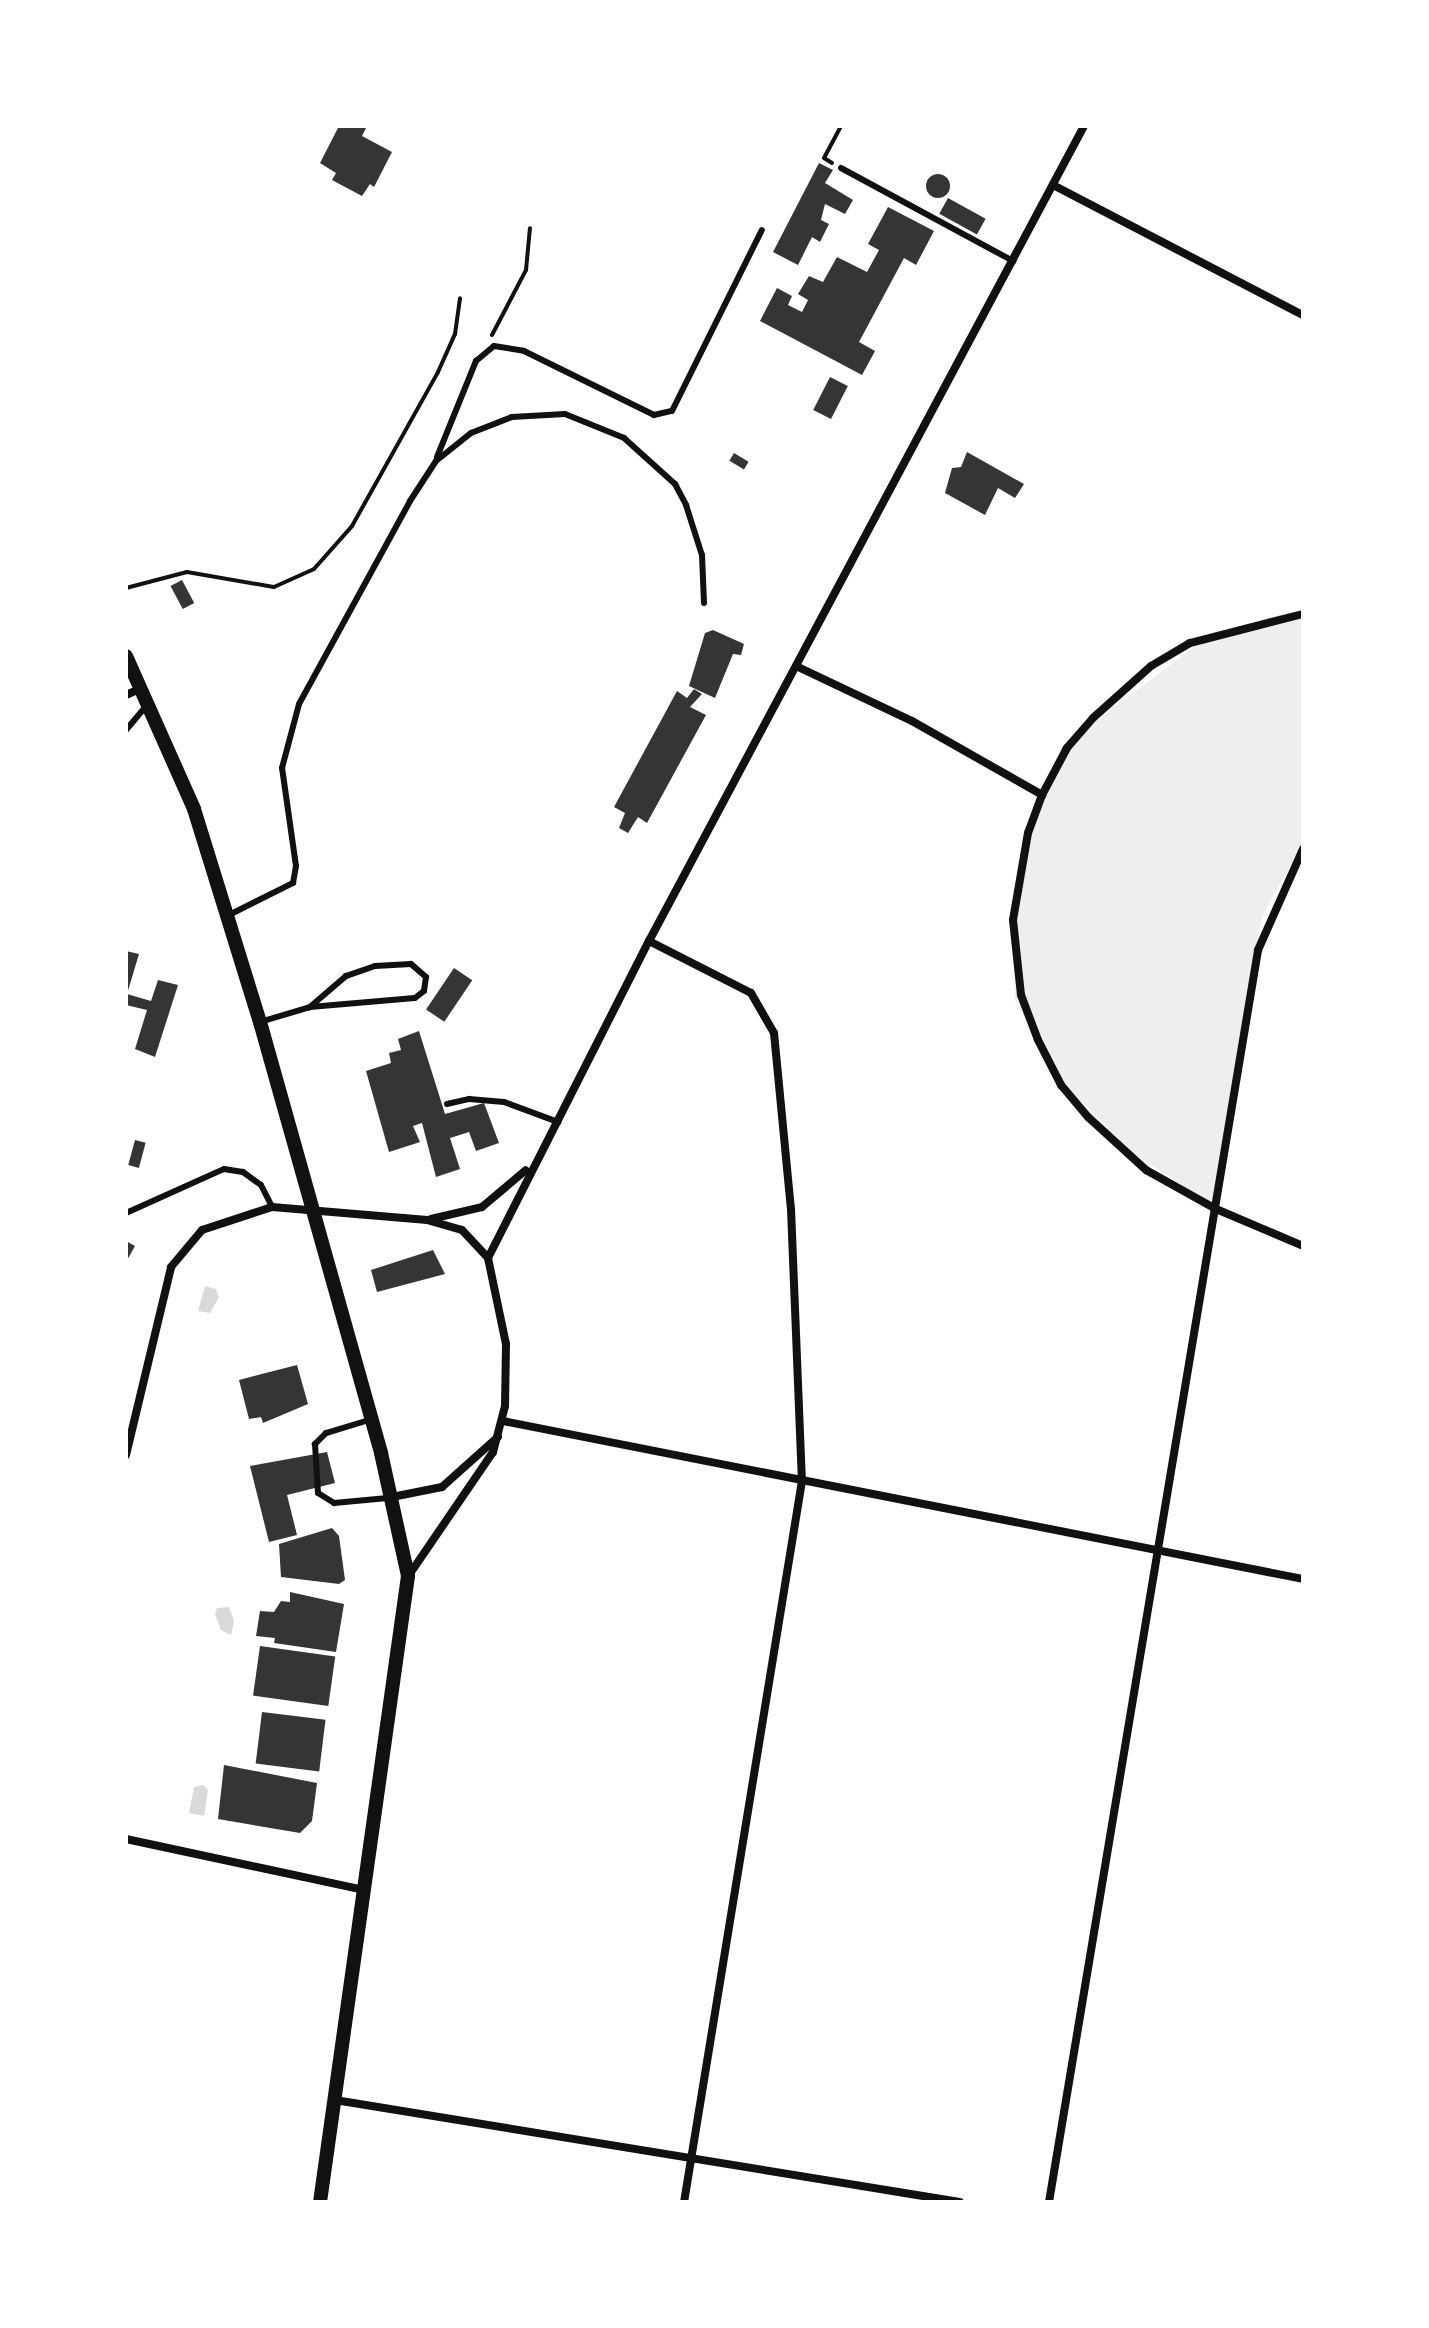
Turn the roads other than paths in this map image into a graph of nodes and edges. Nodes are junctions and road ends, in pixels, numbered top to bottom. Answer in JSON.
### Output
{"nodes":[{"id":1,"x":1084,"y":126,"type":"edge"},
{"id":2,"x":841,"y":168,"type":"road end"},
{"id":3,"x":1053,"y":185,"type":"junction"},
{"id":4,"x":762,"y":230,"type":"dead end"},
{"id":5,"x":1013,"y":261,"type":"junction"},
{"id":6,"x":1303,"y":315,"type":"edge"},
{"id":7,"x":436,"y":461,"type":"junction"},
{"id":8,"x":704,"y":603,"type":"dead end"},
{"id":9,"x":1303,"y":614,"type":"edge"},
{"id":10,"x":126,"y":656,"type":"edge"},
{"id":11,"x":796,"y":666,"type":"junction"},
{"id":12,"x":142,"y":688,"type":"junction"},
{"id":13,"x":126,"y":695,"type":"edge"},
{"id":14,"x":150,"y":702,"type":"junction"},
{"id":15,"x":126,"y":730,"type":"edge"},
{"id":16,"x":1042,"y":795,"type":"junction"},
{"id":17,"x":1303,"y":849,"type":"edge"},
{"id":18,"x":227,"y":916,"type":"junction"},
{"id":19,"x":649,"y":941,"type":"junction"},
{"id":20,"x":310,"y":1007,"type":"junction"},
{"id":21,"x":260,"y":1022,"type":"junction"},
{"id":22,"x":447,"y":1104,"type":"dead end"},
{"id":23,"x":558,"y":1122,"type":"junction"},
{"id":24,"x":534,"y":1162,"type":"junction"},
{"id":25,"x":272,"y":1207,"type":"junction"},
{"id":26,"x":316,"y":1208,"type":"junction"},
{"id":27,"x":1216,"y":1209,"type":"junction"},
{"id":28,"x":126,"y":1213,"type":"edge"},
{"id":29,"x":427,"y":1220,"type":"junction"},
{"id":30,"x":1303,"y":1246,"type":"edge"},
{"id":31,"x":488,"y":1258,"type":"junction"},
{"id":32,"x":372,"y":1419,"type":"junction"},
{"id":33,"x":503,"y":1421,"type":"junction"},
{"id":34,"x":498,"y":1437,"type":"junction"},
{"id":35,"x":126,"y":1455,"type":"edge"},
{"id":36,"x":802,"y":1481,"type":"junction"},
{"id":37,"x":392,"y":1497,"type":"junction"},
{"id":38,"x":1158,"y":1551,"type":"junction"},
{"id":39,"x":408,"y":1576,"type":"junction"},
{"id":40,"x":1303,"y":1579,"type":"edge"},
{"id":41,"x":126,"y":1839,"type":"edge"},
{"id":42,"x":365,"y":1890,"type":"junction"},
{"id":43,"x":335,"y":2100,"type":"junction"},
{"id":44,"x":692,"y":2158,"type":"junction"},
{"id":45,"x":320,"y":2202,"type":"edge"},
{"id":46,"x":684,"y":2202,"type":"edge"},
{"id":47,"x":960,"y":2202,"type":"edge"},
{"id":48,"x":1049,"y":2202,"type":"edge"}],
"edges":[{"from":1,"to":3,"type":"street"},
{"from":2,"to":5,"type":"lane"},
{"from":3,"to":5,"type":"street"},
{"from":3,"to":6,"type":"street"},
{"from":4,"to":7,"type":"lane"},
{"from":5,"to":11,"type":"street"},
{"from":7,"to":8,"type":"lane"},
{"from":7,"to":18,"type":"lane"},
{"from":9,"to":16,"type":"street"},
{"from":10,"to":12,"type":"street"},
{"from":11,"to":16,"type":"street"},
{"from":11,"to":19,"type":"street"},
{"from":12,"to":13,"type":"street"},
{"from":12,"to":14,"type":"street"},
{"from":14,"to":15,"type":"lane"},
{"from":14,"to":18,"type":"street"},
{"from":16,"to":27,"type":"street"},
{"from":17,"to":27,"type":"street"},
{"from":18,"to":21,"type":"street"},
{"from":19,"to":23,"type":"street"},
{"from":19,"to":36,"type":"street"},
{"from":20,"to":20,"type":"lane"},
{"from":20,"to":21,"type":"lane"},
{"from":21,"to":26,"type":"street"},
{"from":22,"to":23,"type":"lane"},
{"from":23,"to":24,"type":"street"},
{"from":24,"to":29,"type":"street"},
{"from":24,"to":31,"type":"street"},
{"from":25,"to":26,"type":"street"},
{"from":25,"to":28,"type":"lane"},
{"from":25,"to":35,"type":"street"},
{"from":26,"to":29,"type":"street"},
{"from":26,"to":32,"type":"street"},
{"from":27,"to":30,"type":"street"},
{"from":27,"to":38,"type":"street"},
{"from":29,"to":31,"type":"street"},
{"from":31,"to":33,"type":"street"},
{"from":32,"to":37,"type":"street"},
{"from":32,"to":37,"type":"lane"},
{"from":33,"to":34,"type":"street"},
{"from":33,"to":36,"type":"street"},
{"from":34,"to":37,"type":"street"},
{"from":34,"to":39,"type":"street"},
{"from":36,"to":38,"type":"street"},
{"from":36,"to":44,"type":"street"},
{"from":37,"to":39,"type":"street"},
{"from":38,"to":40,"type":"street"},
{"from":38,"to":48,"type":"street"},
{"from":39,"to":42,"type":"street"},
{"from":41,"to":42,"type":"street"},
{"from":42,"to":43,"type":"street"},
{"from":43,"to":44,"type":"street"},
{"from":43,"to":45,"type":"street"},
{"from":44,"to":46,"type":"street"},
{"from":44,"to":47,"type":"street"}]}
